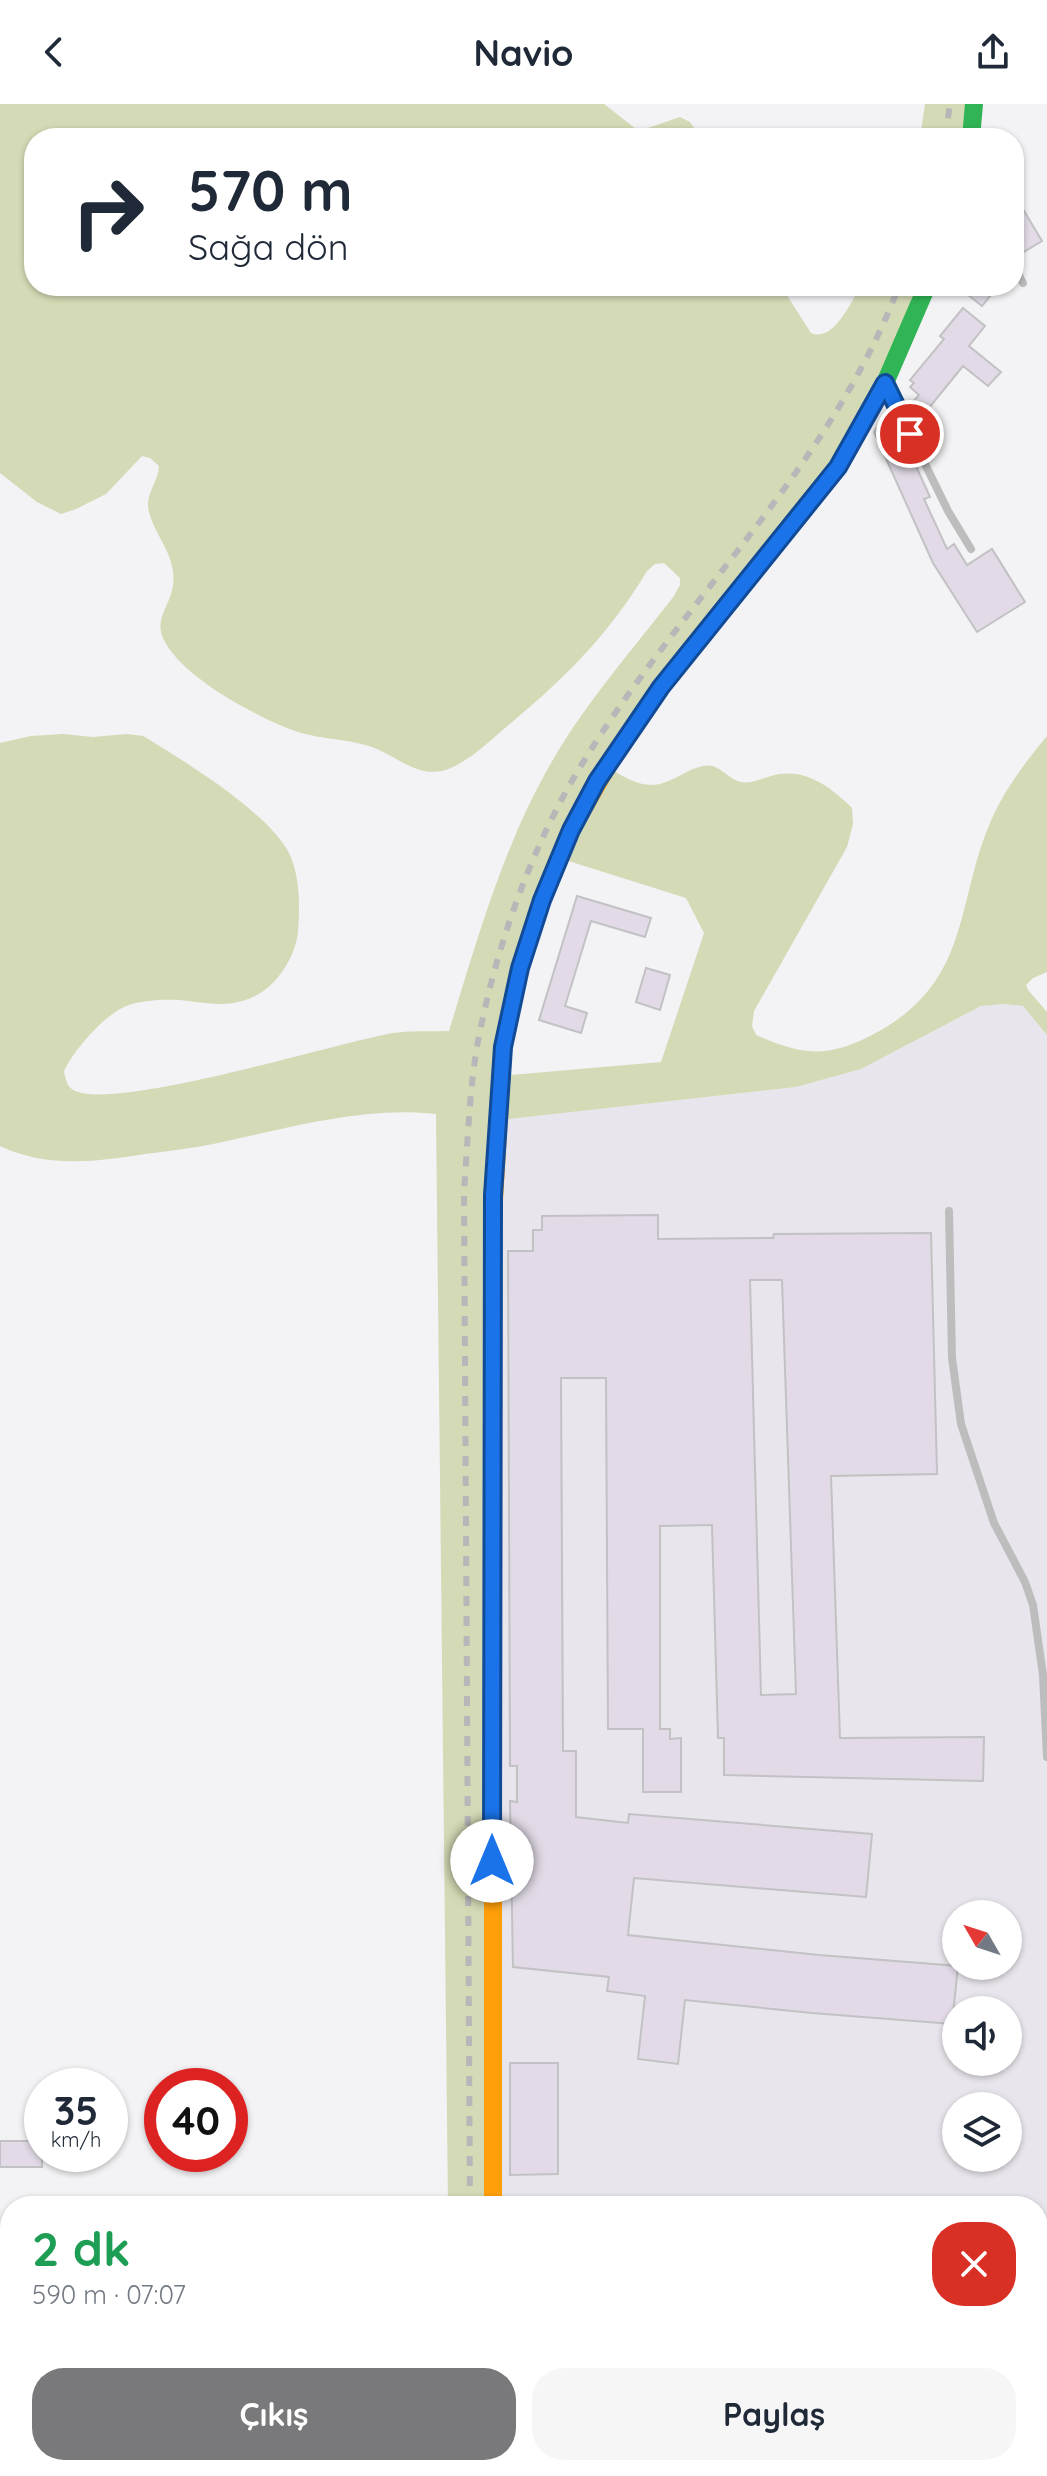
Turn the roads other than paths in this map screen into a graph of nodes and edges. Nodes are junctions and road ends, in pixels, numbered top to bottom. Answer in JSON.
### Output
{"nodes":[{"id":1,"x":974,"y":104,"type":"edge"},
{"id":2,"x":972,"y":128,"type":"edge"},
{"id":3,"x":923,"y":296,"type":"edge"},
{"id":4,"x":885,"y":383,"type":"junction"},
{"id":5,"x":971,"y":549,"type":"dead end"},
{"id":6,"x":949,"y":1211,"type":"dead end"},
{"id":7,"x":1047,"y":1757,"type":"edge"},
{"id":8,"x":493,"y":2196,"type":"edge"}],
"edges":[{"from":1,"to":2,"type":"street"},
{"from":3,"to":4,"type":"street"},
{"from":4,"to":5,"type":"lane"},
{"from":4,"to":8,"type":"street"},
{"from":6,"to":7,"type":"lane"}]}
